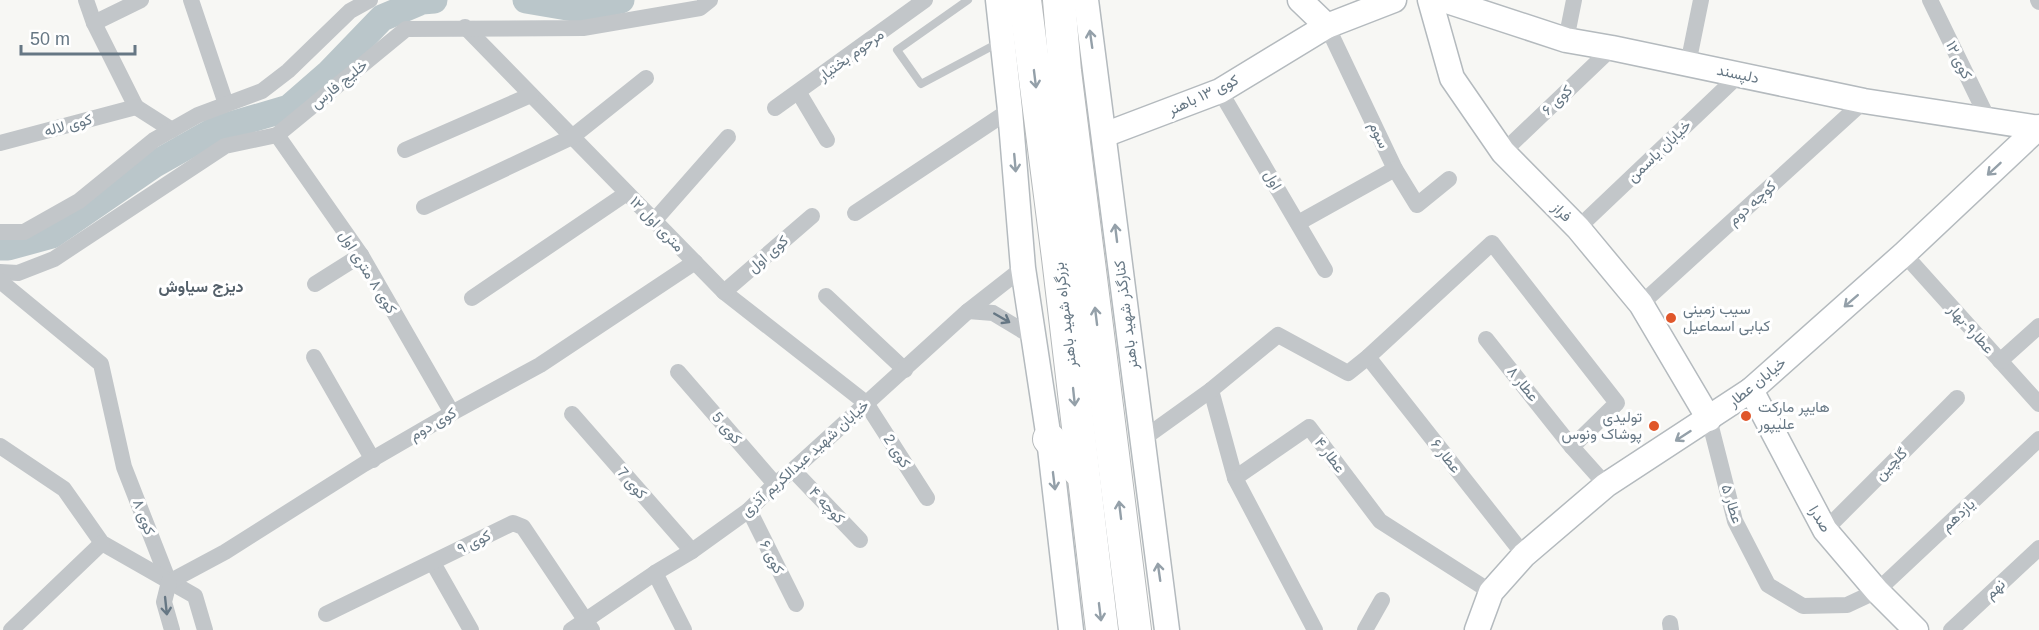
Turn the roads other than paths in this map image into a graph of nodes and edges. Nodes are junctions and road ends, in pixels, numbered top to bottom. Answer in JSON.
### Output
{"nodes":[{"id":1,"x":86,"y":0,"type":"edge"},
{"id":2,"x":141,"y":0,"type":"edge"},
{"id":3,"x":191,"y":0,"type":"edge"},
{"id":4,"x":370,"y":0,"type":"edge"},
{"id":5,"x":710,"y":0,"type":"edge"},
{"id":6,"x":925,"y":0,"type":"edge"},
{"id":7,"x":968,"y":0,"type":"edge"},
{"id":8,"x":998,"y":0,"type":"edge"},
{"id":9,"x":1025,"y":0,"type":"edge"},
{"id":10,"x":1300,"y":0,"type":"edge"},
{"id":11,"x":1394,"y":0,"type":"edge"},
{"id":12,"x":1430,"y":0,"type":"edge"},
{"id":13,"x":1444,"y":0,"type":"edge"},
{"id":14,"x":1574,"y":0,"type":"edge"},
{"id":15,"x":1701,"y":0,"type":"edge"},
{"id":16,"x":1930,"y":0,"type":"edge"},
{"id":17,"x":1067,"y":3,"type":"edge"},
{"id":18,"x":94,"y":23,"type":"junction"},
{"id":19,"x":1327,"y":26,"type":"junction"},
{"id":20,"x":465,"y":27,"type":"junction"},
{"id":21,"x":1566,"y":40,"type":"junction"},
{"id":22,"x":1002,"y":41,"type":"junction"},
{"id":23,"x":1612,"y":48,"type":"junction"},
{"id":24,"x":1688,"y":64,"type":"junction"},
{"id":25,"x":1065,"y":71,"type":"junction"},
{"id":26,"x":1739,"y":75,"type":"junction"},
{"id":27,"x":646,"y":78,"type":"dead end"},
{"id":28,"x":1220,"y":91,"type":"junction"},
{"id":29,"x":799,"y":93,"type":"junction"},
{"id":30,"x":531,"y":95,"type":"junction"},
{"id":31,"x":1864,"y":101,"type":"junction"},
{"id":32,"x":226,"y":104,"type":"junction"},
{"id":33,"x":136,"y":107,"type":"junction"},
{"id":34,"x":776,"y":108,"type":"dead end"},
{"id":35,"x":1010,"y":110,"type":"junction"},
{"id":36,"x":1989,"y":121,"type":"junction"},
{"id":37,"x":2038,"y":128,"type":"edge"},
{"id":38,"x":172,"y":130,"type":"junction"},
{"id":39,"x":1103,"y":130,"type":"junction"},
{"id":40,"x":277,"y":135,"type":"junction"},
{"id":41,"x":572,"y":137,"type":"junction"},
{"id":42,"x":728,"y":137,"type":"dead end"},
{"id":43,"x":827,"y":140,"type":"dead end"},
{"id":44,"x":0,"y":143,"type":"edge"},
{"id":45,"x":405,"y":150,"type":"dead end"},
{"id":46,"x":1503,"y":152,"type":"junction"},
{"id":47,"x":1395,"y":168,"type":"junction"},
{"id":48,"x":1449,"y":179,"type":"dead end"},
{"id":49,"x":627,"y":193,"type":"junction"},
{"id":50,"x":424,"y":207,"type":"dead end"},
{"id":51,"x":855,"y":213,"type":"dead end"},
{"id":52,"x":812,"y":216,"type":"dead end"},
{"id":53,"x":654,"y":220,"type":"junction"},
{"id":54,"x":1298,"y":223,"type":"junction"},
{"id":55,"x":1578,"y":228,"type":"junction"},
{"id":56,"x":0,"y":232,"type":"edge"},
{"id":57,"x":1904,"y":254,"type":"junction"},
{"id":58,"x":361,"y":255,"type":"junction"},
{"id":59,"x":695,"y":262,"type":"junction"},
{"id":60,"x":1023,"y":268,"type":"junction"},
{"id":61,"x":1325,"y":270,"type":"dead end"},
{"id":62,"x":0,"y":272,"type":"edge"},
{"id":63,"x":0,"y":281,"type":"edge"},
{"id":64,"x":315,"y":284,"type":"dead end"},
{"id":65,"x":724,"y":292,"type":"junction"},
{"id":66,"x":826,"y":296,"type":"dead end"},
{"id":67,"x":472,"y":298,"type":"dead end"},
{"id":68,"x":1641,"y":304,"type":"junction"},
{"id":69,"x":968,"y":311,"type":"junction"},
{"id":70,"x":2039,"y":327,"type":"edge"},
{"id":71,"x":1033,"y":337,"type":"junction"},
{"id":72,"x":1486,"y":339,"type":"dead end"},
{"id":73,"x":314,"y":357,"type":"dead end"},
{"id":74,"x":1368,"y":357,"type":"junction"},
{"id":75,"x":2000,"y":361,"type":"junction"},
{"id":76,"x":905,"y":370,"type":"junction"},
{"id":77,"x":678,"y":372,"type":"dead end"},
{"id":78,"x":1211,"y":390,"type":"junction"},
{"id":79,"x":1751,"y":390,"type":"junction"},
{"id":80,"x":2036,"y":394,"type":"edge"},
{"id":81,"x":1957,"y":398,"type":"dead end"},
{"id":82,"x":866,"y":403,"type":"junction"},
{"id":83,"x":452,"y":413,"type":"junction"},
{"id":84,"x":572,"y":414,"type":"dead end"},
{"id":85,"x":1708,"y":419,"type":"junction"},
{"id":86,"x":2039,"y":439,"type":"edge"},
{"id":87,"x":1049,"y":440,"type":"junction"},
{"id":88,"x":1140,"y":441,"type":"junction"},
{"id":89,"x":0,"y":446,"type":"edge"},
{"id":90,"x":1572,"y":447,"type":"junction"},
{"id":91,"x":373,"y":460,"type":"junction"},
{"id":92,"x":793,"y":470,"type":"junction"},
{"id":93,"x":1083,"y":475,"type":"junction"},
{"id":94,"x":1235,"y":478,"type":"junction"},
{"id":95,"x":775,"y":484,"type":"junction"},
{"id":96,"x":1606,"y":485,"type":"junction"},
{"id":97,"x":927,"y":498,"type":"dead end"},
{"id":98,"x":749,"y":510,"type":"junction"},
{"id":99,"x":1825,"y":530,"type":"junction"},
{"id":100,"x":860,"y":540,"type":"dead end"},
{"id":101,"x":102,"y":543,"type":"junction"},
{"id":102,"x":2039,"y":548,"type":"edge"},
{"id":103,"x":692,"y":551,"type":"junction"},
{"id":104,"x":1524,"y":555,"type":"junction"},
{"id":105,"x":433,"y":563,"type":"junction"},
{"id":106,"x":656,"y":573,"type":"junction"},
{"id":107,"x":169,"y":582,"type":"junction"},
{"id":108,"x":1768,"y":585,"type":"joint"},
{"id":109,"x":1877,"y":591,"type":"junction"},
{"id":110,"x":1491,"y":592,"type":"junction"},
{"id":111,"x":1382,"y":600,"type":"dead end"},
{"id":112,"x":796,"y":604,"type":"dead end"},
{"id":113,"x":326,"y":614,"type":"dead end"},
{"id":114,"x":589,"y":625,"type":"edge"},
{"id":115,"x":11,"y":630,"type":"edge"},
{"id":116,"x":171,"y":630,"type":"edge"},
{"id":117,"x":205,"y":630,"type":"edge"},
{"id":118,"x":471,"y":630,"type":"edge"},
{"id":119,"x":571,"y":630,"type":"edge"},
{"id":120,"x":684,"y":630,"type":"edge"},
{"id":121,"x":1071,"y":630,"type":"edge"},
{"id":122,"x":1102,"y":630,"type":"edge"},
{"id":123,"x":1136,"y":630,"type":"edge"},
{"id":124,"x":1167,"y":630,"type":"edge"},
{"id":125,"x":1315,"y":630,"type":"edge"},
{"id":126,"x":1365,"y":630,"type":"edge"},
{"id":127,"x":1477,"y":630,"type":"edge"},
{"id":128,"x":1916,"y":630,"type":"edge"},
{"id":129,"x":1951,"y":630,"type":"edge"}],
"edges":[{"from":1,"to":18,"type":"street"},
{"from":2,"to":18,"type":"street"},
{"from":3,"to":32,"type":"street"},
{"from":4,"to":32,"type":"street"},
{"from":5,"to":20,"type":"street","name":"خلیج فارس"},
{"from":6,"to":29,"type":"street","name":"مرحوم بختیار"},
{"from":7,"to":22,"type":"lane"},
{"from":8,"to":22,"type":"main road"},
{"from":9,"to":93,"type":"highway","name":"بزرگراه شهید باهنر","one_way":true},
{"from":10,"to":19,"type":"main road"},
{"from":11,"to":19,"type":"main road"},
{"from":12,"to":46,"type":"main road","name":"فراز"},
{"from":13,"to":21,"type":"main road","name":"دلپسند"},
{"from":14,"to":21,"type":"street"},
{"from":15,"to":24,"type":"street"},
{"from":16,"to":36,"type":"street","name":"کوی ۱۲"},
{"from":17,"to":25,"type":"highway","name":"بزرگراه شهید باهنر"},
{"from":39,"to":17,"type":"main road","name":"کنارگذر شهید باهنر","one_way":true},
{"from":18,"to":33,"type":"street"},
{"from":19,"to":28,"type":"main road","name":"کوی ۱۳ باهنر"},
{"from":19,"to":47,"type":"street","name":"سوم"},
{"from":20,"to":30,"type":"street","name":"۱۲ متری اول"},
{"from":20,"to":40,"type":"street","name":"خلیج فارس"},
{"from":21,"to":23,"type":"main road","name":"دلپسند"},
{"from":22,"to":35,"type":"main road"},
{"from":23,"to":24,"type":"main road","name":"دلپسند"},
{"from":23,"to":46,"type":"street","name":"کوی ۶"},
{"from":24,"to":26,"type":"main road","name":"دلپسند"},
{"from":25,"to":39,"type":"main road"},
{"from":123,"to":25,"type":"highway","name":"بزرگراه شهید باهنر","one_way":true},
{"from":26,"to":31,"type":"main road","name":"دلپسند"},
{"from":26,"to":55,"type":"street","name":"خیابان یاسمن"},
{"from":27,"to":41,"type":"street"},
{"from":28,"to":39,"type":"main road","name":"کوی ۱۳ باهنر"},
{"from":28,"to":54,"type":"street","name":"اول"},
{"from":29,"to":34,"type":"street","name":"مرحوم بختیار"},
{"from":29,"to":43,"type":"street"},
{"from":30,"to":41,"type":"street","name":"۱۲ متری اول"},
{"from":30,"to":45,"type":"street"},
{"from":31,"to":36,"type":"main road","name":"دلپسند"},
{"from":31,"to":68,"type":"street","name":"کوچه دوم"},
{"from":32,"to":38,"type":"street"},
{"from":33,"to":38,"type":"street"},
{"from":33,"to":44,"type":"street","name":"کوی لاله"},
{"from":35,"to":51,"type":"street"},
{"from":35,"to":60,"type":"main road","one_way":true},
{"from":36,"to":37,"type":"main road","name":"دلپسند"},
{"from":37,"to":57,"type":"main road","name":"خیابان عطار","one_way":true},
{"from":38,"to":56,"type":"street"},
{"from":88,"to":39,"type":"main road","name":"کنارگذر شهید باهنر","one_way":true},
{"from":40,"to":58,"type":"street","name":"کوی ۸ متری اول"},
{"from":40,"to":62,"type":"street","name":"خلیج فارس"},
{"from":41,"to":49,"type":"street","name":"۱۲ متری اول"},
{"from":41,"to":50,"type":"street"},
{"from":42,"to":53,"type":"street"},
{"from":46,"to":55,"type":"main road","name":"فراز"},
{"from":47,"to":48,"type":"street","name":"سوم"},
{"from":47,"to":54,"type":"street"},
{"from":49,"to":53,"type":"street","name":"۱۲ متری اول"},
{"from":49,"to":67,"type":"street"},
{"from":52,"to":65,"type":"street","name":"کوی اول"},
{"from":53,"to":59,"type":"street","name":"۱۲ متری اول"},
{"from":54,"to":61,"type":"street","name":"اول"},
{"from":55,"to":68,"type":"main road","name":"فراز"},
{"from":57,"to":75,"type":"street","name":"عطار۹-بهار"},
{"from":57,"to":79,"type":"main road","name":"خیابان عطار","one_way":true},
{"from":58,"to":64,"type":"street"},
{"from":58,"to":83,"type":"street","name":"کوی ۸ متری اول"},
{"from":59,"to":65,"type":"street","name":"۱۲ متری اول"},
{"from":59,"to":83,"type":"street","name":"کوی دوم"},
{"from":60,"to":69,"type":"street","name":"خیابان شهید عبدالکریم آذری"},
{"from":60,"to":71,"type":"main road"},
{"from":63,"to":107,"type":"street","name":"کوی ۸"},
{"from":65,"to":82,"type":"street","name":"۱۲ متری اول"},
{"from":66,"to":76,"type":"street"},
{"from":68,"to":85,"type":"main road","name":"فراز"},
{"from":69,"to":71,"type":"street","one_way":true},
{"from":69,"to":76,"type":"street","name":"خیابان شهید عبدالکریم آذری"},
{"from":70,"to":75,"type":"street"},
{"from":71,"to":87,"type":"main road"},
{"from":72,"to":90,"type":"street","name":"عطار ۸"},
{"from":73,"to":91,"type":"street"},
{"from":74,"to":78,"type":"street"},
{"from":74,"to":90,"type":"street"},
{"from":74,"to":104,"type":"street","name":"عطار ۶"},
{"from":75,"to":80,"type":"street","name":"عطار۹-بهار"},
{"from":76,"to":82,"type":"street","name":"خیابان شهید عبدالکریم آذری"},
{"from":77,"to":95,"type":"street","name":"کوی 5"},
{"from":78,"to":88,"type":"street"},
{"from":78,"to":94,"type":"street"},
{"from":79,"to":85,"type":"main road","name":"خیابان عطار"},
{"from":79,"to":99,"type":"main road","name":"صدرا"},
{"from":81,"to":99,"type":"street","name":"گلچین"},
{"from":82,"to":92,"type":"street","name":"خیابان شهید عبدالکریم آذری"},
{"from":82,"to":97,"type":"street","name":"کوی 2"},
{"from":83,"to":91,"type":"street","name":"کوی دوم"},
{"from":84,"to":103,"type":"street","name":"کوی 7"},
{"from":85,"to":96,"type":"main road","name":"خیابان عطار","one_way":true},
{"from":85,"to":108,"type":"street","name":"عطار ۵"},
{"from":86,"to":109,"type":"street","name":"یازدهم"},
{"from":87,"to":93,"type":"highway"},
{"from":87,"to":121,"type":"main road","one_way":true},
{"from":124,"to":88,"type":"main road","name":"کنارگذر شهید باهنر","one_way":true},
{"from":89,"to":101,"type":"street"},
{"from":90,"to":96,"type":"street","name":"عطار ۸"},
{"from":91,"to":107,"type":"street","name":"کوی دوم"},
{"from":92,"to":95,"type":"street","name":"خیابان شهید عبدالکریم آذری"},
{"from":92,"to":100,"type":"street","name":"کوچه ۴"},
{"from":93,"to":122,"type":"highway","name":"بزرگراه شهید باهنر","one_way":true},
{"from":94,"to":110,"type":"street","name":"عطار ۴"},
{"from":94,"to":125,"type":"street"},
{"from":95,"to":98,"type":"street","name":"خیابان شهید عبدالکریم آذری"},
{"from":96,"to":104,"type":"main road","name":"خیابان عطار"},
{"from":98,"to":103,"type":"street","name":"خیابان شهید عبدالکریم آذری"},
{"from":98,"to":112,"type":"street","name":"کوی ۶"},
{"from":99,"to":109,"type":"main road","name":"صدرا"},
{"from":101,"to":107,"type":"street"},
{"from":101,"to":115,"type":"street"},
{"from":102,"to":129,"type":"street","name":"نهم"},
{"from":103,"to":106,"type":"street","name":"خیابان شهید عبدالکریم آذری"},
{"from":104,"to":110,"type":"main road","name":"خیابان عطار"},
{"from":105,"to":113,"type":"street","name":"کوی ۹"},
{"from":105,"to":114,"type":"street","name":"کوی ۹"},
{"from":105,"to":118,"type":"street"},
{"from":106,"to":114,"type":"street","name":"خیابان شهید عبدالکریم آذری"},
{"from":106,"to":120,"type":"street"},
{"from":107,"to":116,"type":"street","one_way":true},
{"from":107,"to":117,"type":"street"},
{"from":108,"to":109,"type":"street","name":"یازدهم"},
{"from":109,"to":128,"type":"main road","name":"صدرا"},
{"from":110,"to":127,"type":"main road","name":"خیابان عطار"},
{"from":111,"to":126,"type":"street"},
{"from":114,"to":119,"type":"street","name":"خیابان شهید عبدالکریم آذری"}]}
